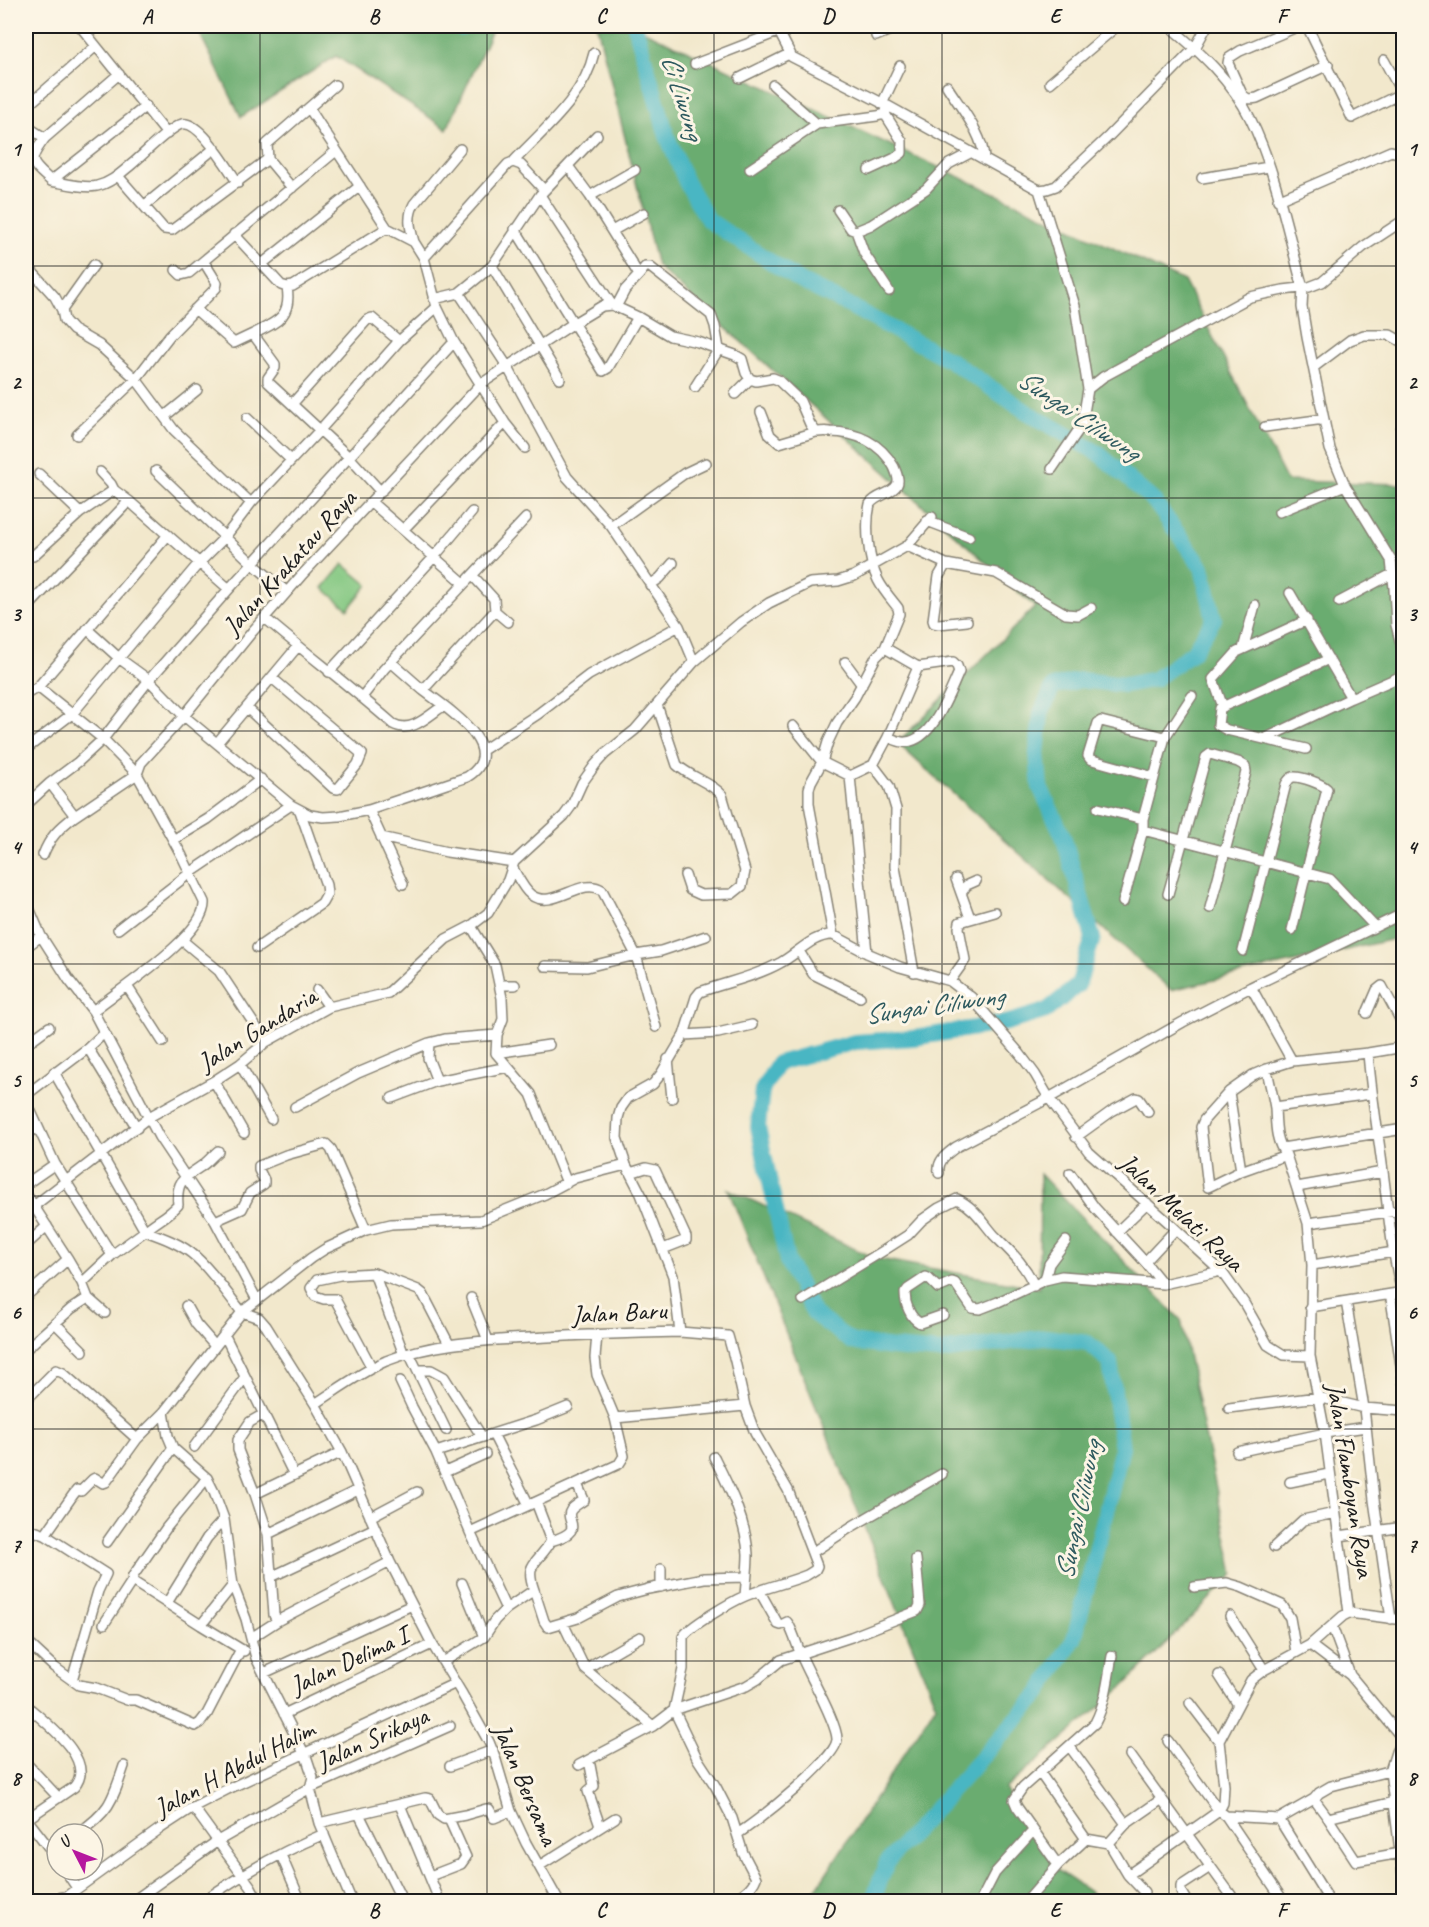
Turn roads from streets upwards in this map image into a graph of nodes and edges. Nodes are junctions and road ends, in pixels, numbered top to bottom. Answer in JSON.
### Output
{"nodes":[{"id":1,"x":80,"y":26,"type":"edge"},
{"id":2,"x":793,"y":26,"type":"edge"},
{"id":3,"x":900,"y":26,"type":"edge"},
{"id":4,"x":1117,"y":26,"type":"edge"},
{"id":5,"x":1169,"y":26,"type":"edge"},
{"id":6,"x":1207,"y":26,"type":"edge"},
{"id":7,"x":1306,"y":26,"type":"edge"},
{"id":8,"x":777,"y":28,"type":"edge"},
{"id":9,"x":876,"y":36,"type":"dead end"},
{"id":10,"x":96,"y":46,"type":"junction"},
{"id":11,"x":1195,"y":48,"type":"junction"},
{"id":12,"x":594,"y":53,"type":"dead end"},
{"id":13,"x":789,"y":54,"type":"junction"},
{"id":14,"x":1384,"y":60,"type":"dead end"},
{"id":15,"x":695,"y":64,"type":"dead end"},
{"id":16,"x":1328,"y":65,"type":"junction"},
{"id":17,"x":900,"y":66,"type":"dead end"},
{"id":18,"x":119,"y":74,"type":"junction"},
{"id":19,"x":740,"y":78,"type":"dead end"},
{"id":20,"x":1050,"y":83,"type":"dead end"},
{"id":21,"x":335,"y":85,"type":"dead end"},
{"id":22,"x":772,"y":85,"type":"dead end"},
{"id":23,"x":946,"y":86,"type":"dead end"},
{"id":24,"x":1403,"y":92,"type":"edge"},
{"id":25,"x":146,"y":106,"type":"junction"},
{"id":26,"x":26,"y":108,"type":"edge"},
{"id":27,"x":309,"y":108,"type":"junction"},
{"id":28,"x":885,"y":108,"type":"junction"},
{"id":29,"x":817,"y":124,"type":"junction"},
{"id":30,"x":26,"y":126,"type":"edge"},
{"id":31,"x":167,"y":134,"type":"junction"},
{"id":32,"x":597,"y":135,"type":"dead end"},
{"id":33,"x":45,"y":138,"type":"junction"},
{"id":34,"x":215,"y":148,"type":"junction"},
{"id":35,"x":460,"y":149,"type":"dead end"},
{"id":36,"x":336,"y":151,"type":"junction"},
{"id":37,"x":970,"y":153,"type":"junction"},
{"id":38,"x":268,"y":159,"type":"junction"},
{"id":39,"x":984,"y":160,"type":"junction"},
{"id":40,"x":1404,"y":160,"type":"edge"},
{"id":41,"x":513,"y":162,"type":"junction"},
{"id":42,"x":568,"y":166,"type":"junction"},
{"id":43,"x":1269,"y":167,"type":"junction"},
{"id":44,"x":750,"y":169,"type":"dead end"},
{"id":45,"x":635,"y":170,"type":"dead end"},
{"id":46,"x":869,"y":170,"type":"dead end"},
{"id":47,"x":118,"y":176,"type":"junction"},
{"id":48,"x":1202,"y":178,"type":"dead end"},
{"id":49,"x":51,"y":181,"type":"junction"},
{"id":50,"x":238,"y":183,"type":"junction"},
{"id":51,"x":360,"y":186,"type":"junction"},
{"id":52,"x":292,"y":188,"type":"junction"},
{"id":53,"x":1039,"y":190,"type":"junction"},
{"id":54,"x":542,"y":192,"type":"junction"},
{"id":55,"x":590,"y":196,"type":"junction"},
{"id":56,"x":1278,"y":200,"type":"junction"},
{"id":57,"x":145,"y":205,"type":"junction"},
{"id":58,"x":838,"y":210,"type":"dead end"},
{"id":59,"x":644,"y":213,"type":"dead end"},
{"id":60,"x":1404,"y":220,"type":"edge"},
{"id":61,"x":387,"y":228,"type":"junction"},
{"id":62,"x":515,"y":229,"type":"junction"},
{"id":63,"x":612,"y":231,"type":"junction"},
{"id":64,"x":856,"y":231,"type":"junction"},
{"id":65,"x":234,"y":234,"type":"junction"},
{"id":66,"x":414,"y":242,"type":"junction"},
{"id":67,"x":424,"y":258,"type":"junction"},
{"id":68,"x":204,"y":262,"type":"junction"},
{"id":69,"x":262,"y":264,"type":"junction"},
{"id":70,"x":26,"y":265,"type":"edge"},
{"id":71,"x":94,"y":265,"type":"dead end"},
{"id":72,"x":492,"y":266,"type":"junction"},
{"id":73,"x":176,"y":270,"type":"dead end"},
{"id":74,"x":639,"y":275,"type":"junction"},
{"id":75,"x":287,"y":287,"type":"junction"},
{"id":76,"x":1303,"y":288,"type":"junction"},
{"id":77,"x":889,"y":291,"type":"dead end"},
{"id":78,"x":459,"y":293,"type":"junction"},
{"id":79,"x":436,"y":303,"type":"junction"},
{"id":80,"x":614,"y":306,"type":"junction"},
{"id":81,"x":195,"y":309,"type":"junction"},
{"id":82,"x":62,"y":310,"type":"junction"},
{"id":83,"x":638,"y":317,"type":"junction"},
{"id":84,"x":574,"y":323,"type":"junction"},
{"id":85,"x":253,"y":333,"type":"junction"},
{"id":86,"x":399,"y":341,"type":"junction"},
{"id":87,"x":454,"y":342,"type":"junction"},
{"id":88,"x":1404,"y":343,"type":"edge"},
{"id":89,"x":540,"y":345,"type":"junction"},
{"id":90,"x":719,"y":349,"type":"junction"},
{"id":91,"x":507,"y":366,"type":"junction"},
{"id":92,"x":1314,"y":367,"type":"junction"},
{"id":93,"x":136,"y":379,"type":"junction"},
{"id":94,"x":560,"y":379,"type":"dead end"},
{"id":95,"x":750,"y":379,"type":"junction"},
{"id":96,"x":481,"y":384,"type":"junction"},
{"id":97,"x":695,"y":387,"type":"dead end"},
{"id":98,"x":1089,"y":389,"type":"junction"},
{"id":99,"x":197,"y":390,"type":"dead end"},
{"id":100,"x":735,"y":394,"type":"dead end"},
{"id":101,"x":292,"y":403,"type":"junction"},
{"id":102,"x":761,"y":412,"type":"dead end"},
{"id":103,"x":165,"y":416,"type":"junction"},
{"id":104,"x":247,"y":418,"type":"dead end"},
{"id":105,"x":1324,"y":419,"type":"junction"},
{"id":106,"x":505,"y":423,"type":"junction"},
{"id":107,"x":1265,"y":427,"type":"dead end"},
{"id":108,"x":319,"y":430,"type":"junction"},
{"id":109,"x":816,"y":432,"type":"junction"},
{"id":110,"x":77,"y":435,"type":"dead end"},
{"id":111,"x":525,"y":448,"type":"dead end"},
{"id":112,"x":350,"y":458,"type":"junction"},
{"id":113,"x":291,"y":460,"type":"junction"},
{"id":114,"x":706,"y":463,"type":"dead end"},
{"id":115,"x":1052,"y":469,"type":"dead end"},
{"id":116,"x":156,"y":471,"type":"dead end"},
{"id":117,"x":100,"y":472,"type":"dead end"},
{"id":118,"x":39,"y":474,"type":"dead end"},
{"id":119,"x":1345,"y":485,"type":"junction"},
{"id":120,"x":114,"y":490,"type":"junction"},
{"id":121,"x":381,"y":492,"type":"junction"},
{"id":122,"x":129,"y":501,"type":"junction"},
{"id":123,"x":371,"y":502,"type":"junction"},
{"id":124,"x":251,"y":503,"type":"junction"},
{"id":125,"x":472,"y":512,"type":"dead end"},
{"id":126,"x":1279,"y":512,"type":"dead end"},
{"id":127,"x":80,"y":513,"type":"junction"},
{"id":128,"x":526,"y":518,"type":"dead end"},
{"id":129,"x":611,"y":526,"type":"junction"},
{"id":130,"x":403,"y":530,"type":"junction"},
{"id":131,"x":168,"y":535,"type":"junction"},
{"id":132,"x":225,"y":537,"type":"junction"},
{"id":133,"x":969,"y":537,"type":"dead end"},
{"id":134,"x":907,"y":546,"type":"junction"},
{"id":135,"x":33,"y":556,"type":"dead end"},
{"id":136,"x":434,"y":558,"type":"junction"},
{"id":137,"x":199,"y":563,"type":"junction"},
{"id":138,"x":673,"y":563,"type":"dead end"},
{"id":139,"x":253,"y":564,"type":"junction"},
{"id":140,"x":946,"y":564,"type":"junction"},
{"id":141,"x":873,"y":566,"type":"junction"},
{"id":142,"x":1392,"y":574,"type":"junction"},
{"id":143,"x":473,"y":576,"type":"junction"},
{"id":144,"x":464,"y":583,"type":"junction"},
{"id":145,"x":650,"y":585,"type":"junction"},
{"id":146,"x":1399,"y":585,"type":"edge"},
{"id":147,"x":229,"y":589,"type":"junction"},
{"id":148,"x":287,"y":592,"type":"junction"},
{"id":149,"x":1290,"y":592,"type":"dead end"},
{"id":150,"x":1339,"y":602,"type":"dead end"},
{"id":151,"x":1255,"y":605,"type":"dead end"},
{"id":152,"x":1091,"y":608,"type":"dead end"},
{"id":153,"x":26,"y":609,"type":"edge"},
{"id":154,"x":495,"y":611,"type":"junction"},
{"id":155,"x":265,"y":618,"type":"junction"},
{"id":156,"x":1307,"y":620,"type":"junction"},
{"id":157,"x":967,"y":621,"type":"dead end"},
{"id":158,"x":508,"y":622,"type":"dead end"},
{"id":159,"x":1400,"y":625,"type":"edge"},
{"id":160,"x":679,"y":626,"type":"junction"},
{"id":161,"x":87,"y":629,"type":"junction"},
{"id":162,"x":298,"y":646,"type":"junction"},
{"id":163,"x":885,"y":648,"type":"junction"},
{"id":164,"x":1244,"y":649,"type":"junction"},
{"id":165,"x":1404,"y":657,"type":"edge"},
{"id":166,"x":120,"y":659,"type":"junction"},
{"id":167,"x":1329,"y":659,"type":"junction"},
{"id":168,"x":391,"y":662,"type":"junction"},
{"id":169,"x":694,"y":662,"type":"junction"},
{"id":170,"x":845,"y":662,"type":"dead end"},
{"id":171,"x":918,"y":667,"type":"junction"},
{"id":172,"x":329,"y":672,"type":"junction"},
{"id":173,"x":1404,"y":675,"type":"edge"},
{"id":174,"x":272,"y":678,"type":"junction"},
{"id":175,"x":149,"y":680,"type":"junction"},
{"id":176,"x":862,"y":685,"type":"junction"},
{"id":177,"x":38,"y":687,"type":"junction"},
{"id":178,"x":423,"y":690,"type":"junction"},
{"id":179,"x":26,"y":694,"type":"edge"},
{"id":180,"x":1192,"y":696,"type":"dead end"},
{"id":181,"x":362,"y":697,"type":"junction"},
{"id":182,"x":1351,"y":698,"type":"junction"},
{"id":183,"x":657,"y":705,"type":"junction"},
{"id":184,"x":443,"y":706,"type":"junction"},
{"id":185,"x":1223,"y":707,"type":"junction"},
{"id":186,"x":247,"y":708,"type":"junction"},
{"id":187,"x":72,"y":714,"type":"junction"},
{"id":188,"x":184,"y":716,"type":"junction"},
{"id":189,"x":793,"y":726,"type":"dead end"},
{"id":190,"x":1165,"y":736,"type":"junction"},
{"id":191,"x":888,"y":737,"type":"junction"},
{"id":192,"x":103,"y":739,"type":"junction"},
{"id":193,"x":1264,"y":739,"type":"junction"},
{"id":194,"x":217,"y":742,"type":"junction"},
{"id":195,"x":26,"y":749,"type":"edge"},
{"id":196,"x":1306,"y":749,"type":"dead end"},
{"id":197,"x":483,"y":750,"type":"junction"},
{"id":198,"x":822,"y":762,"type":"junction"},
{"id":199,"x":873,"y":765,"type":"junction"},
{"id":200,"x":137,"y":774,"type":"junction"},
{"id":201,"x":850,"y":776,"type":"junction"},
{"id":202,"x":1154,"y":777,"type":"junction"},
{"id":203,"x":261,"y":778,"type":"junction"},
{"id":204,"x":50,"y":783,"type":"junction"},
{"id":205,"x":26,"y":805,"type":"edge"},
{"id":206,"x":291,"y":805,"type":"junction"},
{"id":207,"x":1098,"y":808,"type":"dead end"},
{"id":208,"x":369,"y":810,"type":"junction"},
{"id":209,"x":300,"y":811,"type":"junction"},
{"id":210,"x":75,"y":816,"type":"junction"},
{"id":211,"x":1143,"y":819,"type":"junction"},
{"id":212,"x":1143,"y":830,"type":"junction"},
{"id":213,"x":381,"y":837,"type":"junction"},
{"id":214,"x":173,"y":840,"type":"junction"},
{"id":215,"x":1184,"y":840,"type":"junction"},
{"id":216,"x":1225,"y":851,"type":"junction"},
{"id":217,"x":43,"y":855,"type":"dead end"},
{"id":218,"x":1266,"y":861,"type":"junction"},
{"id":219,"x":513,"y":865,"type":"junction"},
{"id":220,"x":1306,"y":871,"type":"junction"},
{"id":221,"x":190,"y":873,"type":"junction"},
{"id":222,"x":686,"y":875,"type":"dead end"},
{"id":223,"x":956,"y":879,"type":"dead end"},
{"id":224,"x":976,"y":881,"type":"dead end"},
{"id":225,"x":403,"y":884,"type":"dead end"},
{"id":226,"x":961,"y":893,"type":"junction"},
{"id":227,"x":1168,"y":894,"type":"dead end"},
{"id":228,"x":26,"y":901,"type":"edge"},
{"id":229,"x":1123,"y":902,"type":"dead end"},
{"id":230,"x":1210,"y":908,"type":"dead end"},
{"id":231,"x":995,"y":912,"type":"dead end"},
{"id":232,"x":1404,"y":913,"type":"edge"},
{"id":233,"x":970,"y":918,"type":"junction"},
{"id":234,"x":471,"y":926,"type":"junction"},
{"id":235,"x":1375,"y":927,"type":"junction"},
{"id":236,"x":118,"y":928,"type":"dead end"},
{"id":237,"x":1292,"y":930,"type":"dead end"},
{"id":238,"x":833,"y":935,"type":"junction"},
{"id":239,"x":41,"y":936,"type":"junction"},
{"id":240,"x":706,"y":936,"type":"dead end"},
{"id":241,"x":183,"y":940,"type":"junction"},
{"id":242,"x":26,"y":947,"type":"edge"},
{"id":243,"x":257,"y":948,"type":"dead end"},
{"id":244,"x":799,"y":951,"type":"junction"},
{"id":245,"x":1243,"y":951,"type":"dead end"},
{"id":246,"x":867,"y":953,"type":"junction"},
{"id":247,"x":636,"y":955,"type":"junction"},
{"id":248,"x":545,"y":966,"type":"dead end"},
{"id":249,"x":914,"y":972,"type":"junction"},
{"id":250,"x":950,"y":981,"type":"junction"},
{"id":251,"x":515,"y":984,"type":"dead end"},
{"id":252,"x":500,"y":985,"type":"junction"},
{"id":253,"x":127,"y":986,"type":"junction"},
{"id":254,"x":1251,"y":987,"type":"junction"},
{"id":255,"x":317,"y":990,"type":"dead end"},
{"id":256,"x":860,"y":997,"type":"dead end"},
{"id":257,"x":329,"y":1007,"type":"junction"},
{"id":258,"x":93,"y":1011,"type":"junction"},
{"id":259,"x":1367,"y":1013,"type":"dead end"},
{"id":260,"x":752,"y":1025,"type":"dead end"},
{"id":261,"x":49,"y":1027,"type":"dead end"},
{"id":262,"x":656,"y":1027,"type":"dead end"},
{"id":263,"x":104,"y":1033,"type":"junction"},
{"id":264,"x":497,"y":1035,"type":"junction"},
{"id":265,"x":688,"y":1035,"type":"junction"},
{"id":266,"x":1404,"y":1041,"type":"edge"},
{"id":267,"x":163,"y":1042,"type":"dead end"},
{"id":268,"x":266,"y":1042,"type":"junction"},
{"id":269,"x":429,"y":1043,"type":"junction"},
{"id":270,"x":26,"y":1044,"type":"edge"},
{"id":271,"x":549,"y":1045,"type":"dead end"},
{"id":272,"x":1404,"y":1047,"type":"edge"},
{"id":273,"x":88,"y":1048,"type":"junction"},
{"id":274,"x":496,"y":1053,"type":"junction"},
{"id":275,"x":1368,"y":1053,"type":"junction"},
{"id":276,"x":668,"y":1059,"type":"junction"},
{"id":277,"x":1292,"y":1061,"type":"junction"},
{"id":278,"x":240,"y":1064,"type":"junction"},
{"id":279,"x":508,"y":1067,"type":"junction"},
{"id":280,"x":1267,"y":1069,"type":"junction"},
{"id":281,"x":54,"y":1072,"type":"junction"},
{"id":282,"x":214,"y":1081,"type":"junction"},
{"id":283,"x":437,"y":1081,"type":"junction"},
{"id":284,"x":1229,"y":1092,"type":"junction"},
{"id":285,"x":1371,"y":1094,"type":"junction"},
{"id":286,"x":26,"y":1095,"type":"edge"},
{"id":287,"x":392,"y":1098,"type":"dead end"},
{"id":288,"x":672,"y":1098,"type":"dead end"},
{"id":289,"x":1049,"y":1098,"type":"junction"},
{"id":290,"x":26,"y":1101,"type":"edge"},
{"id":291,"x":295,"y":1107,"type":"dead end"},
{"id":292,"x":1275,"y":1107,"type":"junction"},
{"id":293,"x":1148,"y":1112,"type":"dead end"},
{"id":294,"x":149,"y":1117,"type":"junction"},
{"id":295,"x":272,"y":1119,"type":"dead end"},
{"id":296,"x":38,"y":1127,"type":"junction"},
{"id":297,"x":137,"y":1128,"type":"junction"},
{"id":298,"x":1404,"y":1129,"type":"edge"},
{"id":299,"x":244,"y":1133,"type":"dead end"},
{"id":300,"x":1378,"y":1133,"type":"junction"},
{"id":301,"x":26,"y":1134,"type":"edge"},
{"id":302,"x":1076,"y":1137,"type":"junction"},
{"id":303,"x":218,"y":1151,"type":"dead end"},
{"id":304,"x":1284,"y":1152,"type":"junction"},
{"id":305,"x":101,"y":1155,"type":"junction"},
{"id":306,"x":55,"y":1164,"type":"junction"},
{"id":307,"x":628,"y":1169,"type":"junction"},
{"id":308,"x":1241,"y":1171,"type":"junction"},
{"id":309,"x":1383,"y":1172,"type":"junction"},
{"id":310,"x":939,"y":1173,"type":"dead end"},
{"id":311,"x":1070,"y":1173,"type":"dead end"},
{"id":312,"x":186,"y":1175,"type":"junction"},
{"id":313,"x":67,"y":1180,"type":"junction"},
{"id":314,"x":567,"y":1183,"type":"junction"},
{"id":315,"x":26,"y":1184,"type":"edge"},
{"id":316,"x":1297,"y":1187,"type":"junction"},
{"id":317,"x":26,"y":1194,"type":"edge"},
{"id":318,"x":1147,"y":1203,"type":"junction"},
{"id":319,"x":29,"y":1209,"type":"edge"},
{"id":320,"x":1404,"y":1210,"type":"edge"},
{"id":321,"x":1387,"y":1212,"type":"junction"},
{"id":322,"x":215,"y":1221,"type":"junction"},
{"id":323,"x":1308,"y":1223,"type":"junction"},
{"id":324,"x":47,"y":1226,"type":"junction"},
{"id":325,"x":366,"y":1230,"type":"junction"},
{"id":326,"x":1175,"y":1230,"type":"junction"},
{"id":327,"x":145,"y":1231,"type":"junction"},
{"id":328,"x":1117,"y":1232,"type":"junction"},
{"id":329,"x":1066,"y":1241,"type":"dead end"},
{"id":330,"x":26,"y":1245,"type":"edge"},
{"id":331,"x":663,"y":1249,"type":"junction"},
{"id":332,"x":1394,"y":1252,"type":"junction"},
{"id":333,"x":112,"y":1255,"type":"junction"},
{"id":334,"x":68,"y":1259,"type":"junction"},
{"id":335,"x":1145,"y":1262,"type":"junction"},
{"id":336,"x":1312,"y":1265,"type":"junction"},
{"id":337,"x":1221,"y":1271,"type":"junction"},
{"id":338,"x":374,"y":1273,"type":"junction"},
{"id":339,"x":1045,"y":1280,"type":"junction"},
{"id":340,"x":82,"y":1283,"type":"junction"},
{"id":341,"x":1163,"y":1284,"type":"junction"},
{"id":342,"x":1034,"y":1286,"type":"junction"},
{"id":343,"x":1403,"y":1294,"type":"edge"},
{"id":344,"x":26,"y":1296,"type":"edge"},
{"id":345,"x":88,"y":1298,"type":"junction"},
{"id":346,"x":471,"y":1298,"type":"dead end"},
{"id":347,"x":1391,"y":1299,"type":"junction"},
{"id":348,"x":258,"y":1300,"type":"junction"},
{"id":349,"x":803,"y":1300,"type":"dead end"},
{"id":350,"x":186,"y":1306,"type":"dead end"},
{"id":351,"x":1347,"y":1307,"type":"junction"},
{"id":352,"x":1311,"y":1310,"type":"junction"},
{"id":353,"x":242,"y":1312,"type":"junction"},
{"id":354,"x":105,"y":1313,"type":"dead end"},
{"id":355,"x":943,"y":1315,"type":"dead end"},
{"id":356,"x":55,"y":1323,"type":"junction"},
{"id":357,"x":680,"y":1332,"type":"junction"},
{"id":358,"x":224,"y":1334,"type":"junction"},
{"id":359,"x":597,"y":1334,"type":"junction"},
{"id":360,"x":488,"y":1340,"type":"junction"},
{"id":361,"x":449,"y":1344,"type":"junction"},
{"id":362,"x":215,"y":1346,"type":"junction"},
{"id":363,"x":26,"y":1349,"type":"edge"},
{"id":364,"x":83,"y":1351,"type":"dead end"},
{"id":365,"x":407,"y":1354,"type":"junction"},
{"id":366,"x":1310,"y":1356,"type":"junction"},
{"id":367,"x":372,"y":1368,"type":"junction"},
{"id":368,"x":417,"y":1370,"type":"junction"},
{"id":369,"x":245,"y":1377,"type":"junction"},
{"id":370,"x":400,"y":1381,"type":"dead end"},
{"id":371,"x":1404,"y":1385,"type":"edge"},
{"id":372,"x":1318,"y":1397,"type":"junction"},
{"id":373,"x":26,"y":1400,"type":"edge"},
{"id":374,"x":315,"y":1404,"type":"junction"},
{"id":375,"x":745,"y":1406,"type":"junction"},
{"id":376,"x":568,"y":1407,"type":"dead end"},
{"id":377,"x":1229,"y":1408,"type":"dead end"},
{"id":378,"x":1364,"y":1408,"type":"junction"},
{"id":379,"x":1404,"y":1411,"type":"edge"},
{"id":380,"x":164,"y":1412,"type":"junction"},
{"id":381,"x":264,"y":1414,"type":"junction"},
{"id":382,"x":615,"y":1418,"type":"junction"},
{"id":383,"x":1366,"y":1427,"type":"junction"},
{"id":384,"x":446,"y":1430,"type":"dead end"},
{"id":385,"x":1325,"y":1433,"type":"junction"},
{"id":386,"x":493,"y":1434,"type":"junction"},
{"id":387,"x":26,"y":1435,"type":"edge"},
{"id":388,"x":482,"y":1437,"type":"junction"},
{"id":389,"x":137,"y":1439,"type":"junction"},
{"id":390,"x":26,"y":1442,"type":"edge"},
{"id":391,"x":173,"y":1448,"type":"junction"},
{"id":392,"x":194,"y":1448,"type":"dead end"},
{"id":393,"x":342,"y":1452,"type":"junction"},
{"id":394,"x":436,"y":1452,"type":"junction"},
{"id":395,"x":1237,"y":1452,"type":"dead end"},
{"id":396,"x":485,"y":1454,"type":"dead end"},
{"id":397,"x":714,"y":1457,"type":"dead end"},
{"id":398,"x":445,"y":1472,"type":"junction"},
{"id":399,"x":942,"y":1474,"type":"dead end"},
{"id":400,"x":1329,"y":1474,"type":"junction"},
{"id":401,"x":294,"y":1475,"type":"junction"},
{"id":402,"x":207,"y":1478,"type":"junction"},
{"id":403,"x":1290,"y":1482,"type":"dead end"},
{"id":404,"x":577,"y":1484,"type":"junction"},
{"id":405,"x":358,"y":1490,"type":"junction"},
{"id":406,"x":417,"y":1492,"type":"dead end"},
{"id":407,"x":255,"y":1494,"type":"junction"},
{"id":408,"x":533,"y":1504,"type":"junction"},
{"id":409,"x":1335,"y":1513,"type":"junction"},
{"id":410,"x":370,"y":1517,"type":"junction"},
{"id":411,"x":224,"y":1519,"type":"junction"},
{"id":412,"x":1404,"y":1527,"type":"edge"},
{"id":413,"x":375,"y":1528,"type":"junction"},
{"id":414,"x":1378,"y":1530,"type":"junction"},
{"id":415,"x":470,"y":1532,"type":"junction"},
{"id":416,"x":26,"y":1533,"type":"edge"},
{"id":417,"x":268,"y":1534,"type":"junction"},
{"id":418,"x":45,"y":1535,"type":"junction"},
{"id":419,"x":1339,"y":1536,"type":"junction"},
{"id":420,"x":551,"y":1541,"type":"junction"},
{"id":421,"x":107,"y":1542,"type":"dead end"},
{"id":422,"x":1274,"y":1547,"type":"dead end"},
{"id":423,"x":813,"y":1552,"type":"junction"},
{"id":424,"x":916,"y":1559,"type":"dead end"},
{"id":425,"x":390,"y":1562,"type":"junction"},
{"id":426,"x":661,"y":1569,"type":"dead end"},
{"id":427,"x":271,"y":1577,"type":"junction"},
{"id":428,"x":746,"y":1577,"type":"junction"},
{"id":429,"x":132,"y":1581,"type":"junction"},
{"id":430,"x":462,"y":1583,"type":"dead end"},
{"id":431,"x":234,"y":1585,"type":"junction"},
{"id":432,"x":661,"y":1587,"type":"junction"},
{"id":433,"x":1194,"y":1587,"type":"dead end"},
{"id":434,"x":534,"y":1590,"type":"junction"},
{"id":435,"x":760,"y":1592,"type":"junction"},
{"id":436,"x":745,"y":1596,"type":"junction"},
{"id":437,"x":167,"y":1603,"type":"junction"},
{"id":438,"x":412,"y":1605,"type":"junction"},
{"id":439,"x":506,"y":1609,"type":"junction"},
{"id":440,"x":1349,"y":1612,"type":"junction"},
{"id":441,"x":1230,"y":1616,"type":"dead end"},
{"id":442,"x":1391,"y":1619,"type":"junction"},
{"id":443,"x":279,"y":1620,"type":"junction"},
{"id":444,"x":1404,"y":1620,"type":"edge"},
{"id":445,"x":562,"y":1623,"type":"junction"},
{"id":446,"x":104,"y":1624,"type":"dead end"},
{"id":447,"x":201,"y":1625,"type":"junction"},
{"id":448,"x":1333,"y":1629,"type":"dead end"},
{"id":449,"x":484,"y":1637,"type":"junction"},
{"id":450,"x":640,"y":1637,"type":"dead end"},
{"id":451,"x":251,"y":1638,"type":"junction"},
{"id":452,"x":26,"y":1641,"type":"edge"},
{"id":453,"x":432,"y":1644,"type":"junction"},
{"id":454,"x":1313,"y":1647,"type":"dead end"},
{"id":455,"x":241,"y":1649,"type":"junction"},
{"id":456,"x":1296,"y":1652,"type":"junction"},
{"id":457,"x":800,"y":1654,"type":"junction"},
{"id":458,"x":1112,"y":1656,"type":"dead end"},
{"id":459,"x":256,"y":1658,"type":"junction"},
{"id":460,"x":443,"y":1662,"type":"junction"},
{"id":461,"x":585,"y":1670,"type":"junction"},
{"id":462,"x":1264,"y":1670,"type":"junction"},
{"id":463,"x":264,"y":1672,"type":"junction"},
{"id":464,"x":1219,"y":1675,"type":"dead end"},
{"id":465,"x":1350,"y":1675,"type":"junction"},
{"id":466,"x":72,"y":1680,"type":"junction"},
{"id":467,"x":456,"y":1683,"type":"junction"},
{"id":468,"x":1190,"y":1703,"type":"dead end"},
{"id":469,"x":1237,"y":1703,"type":"junction"},
{"id":470,"x":26,"y":1705,"type":"edge"},
{"id":471,"x":674,"y":1710,"type":"junction"},
{"id":472,"x":284,"y":1714,"type":"junction"},
{"id":473,"x":450,"y":1726,"type":"dead end"},
{"id":474,"x":653,"y":1726,"type":"junction"},
{"id":475,"x":1403,"y":1737,"type":"edge"},
{"id":476,"x":1168,"y":1741,"type":"dead end"},
{"id":477,"x":1219,"y":1741,"type":"junction"},
{"id":478,"x":1070,"y":1746,"type":"junction"},
{"id":479,"x":493,"y":1750,"type":"junction"},
{"id":480,"x":304,"y":1753,"type":"junction"},
{"id":481,"x":1130,"y":1755,"type":"dead end"},
{"id":482,"x":589,"y":1760,"type":"junction"},
{"id":483,"x":26,"y":1763,"type":"edge"},
{"id":484,"x":579,"y":1765,"type":"dead end"},
{"id":485,"x":124,"y":1766,"type":"dead end"},
{"id":486,"x":450,"y":1766,"type":"dead end"},
{"id":487,"x":1403,"y":1766,"type":"edge"},
{"id":488,"x":1390,"y":1771,"type":"junction"},
{"id":489,"x":1040,"y":1773,"type":"junction"},
{"id":490,"x":310,"y":1788,"type":"junction"},
{"id":491,"x":58,"y":1797,"type":"junction"},
{"id":492,"x":1162,"y":1799,"type":"junction"},
{"id":493,"x":1314,"y":1799,"type":"junction"},
{"id":494,"x":1400,"y":1802,"type":"edge"},
{"id":495,"x":400,"y":1805,"type":"junction"},
{"id":496,"x":193,"y":1808,"type":"junction"},
{"id":497,"x":511,"y":1811,"type":"junction"},
{"id":498,"x":359,"y":1814,"type":"junction"},
{"id":499,"x":1223,"y":1814,"type":"junction"},
{"id":500,"x":1404,"y":1814,"type":"edge"},
{"id":501,"x":615,"y":1818,"type":"dead end"},
{"id":502,"x":1328,"y":1818,"type":"junction"},
{"id":503,"x":26,"y":1819,"type":"edge"},
{"id":504,"x":449,"y":1819,"type":"junction"},
{"id":505,"x":1279,"y":1820,"type":"junction"},
{"id":506,"x":93,"y":1822,"type":"edge"},
{"id":507,"x":319,"y":1823,"type":"junction"},
{"id":508,"x":1126,"y":1824,"type":"junction"},
{"id":509,"x":600,"y":1826,"type":"junction"},
{"id":510,"x":1033,"y":1831,"type":"junction"},
{"id":511,"x":324,"y":1834,"type":"junction"},
{"id":512,"x":737,"y":1834,"type":"junction"},
{"id":513,"x":1185,"y":1834,"type":"junction"},
{"id":514,"x":1086,"y":1839,"type":"junction"},
{"id":515,"x":45,"y":1841,"type":"edge"},
{"id":516,"x":216,"y":1842,"type":"junction"},
{"id":517,"x":1109,"y":1843,"type":"junction"},
{"id":518,"x":1400,"y":1853,"type":"junction"},
{"id":519,"x":281,"y":1855,"type":"junction"},
{"id":520,"x":1058,"y":1865,"type":"junction"},
{"id":521,"x":538,"y":1866,"type":"junction"},
{"id":522,"x":1210,"y":1867,"type":"junction"},
{"id":523,"x":243,"y":1875,"type":"junction"},
{"id":524,"x":1128,"y":1875,"type":"junction"},
{"id":525,"x":430,"y":1876,"type":"junction"},
{"id":526,"x":73,"y":1882,"type":"edge"},
{"id":527,"x":1404,"y":1883,"type":"edge"},
{"id":528,"x":77,"y":1888,"type":"junction"},
{"id":529,"x":1144,"y":1892,"type":"dead end"},
{"id":530,"x":1326,"y":1895,"type":"dead end"},
{"id":531,"x":1280,"y":1896,"type":"dead end"},
{"id":532,"x":69,"y":1899,"type":"edge"},
{"id":533,"x":1027,"y":1901,"type":"edge"},
{"id":534,"x":39,"y":1902,"type":"edge"},
{"id":535,"x":132,"y":1902,"type":"edge"},
{"id":536,"x":202,"y":1902,"type":"edge"},
{"id":537,"x":259,"y":1902,"type":"edge"},
{"id":538,"x":301,"y":1902,"type":"edge"},
{"id":539,"x":352,"y":1902,"type":"edge"},
{"id":540,"x":403,"y":1902,"type":"edge"},
{"id":541,"x":440,"y":1902,"type":"edge"},
{"id":542,"x":559,"y":1902,"type":"edge"},
{"id":543,"x":730,"y":1902,"type":"edge"},
{"id":544,"x":980,"y":1902,"type":"edge"},
{"id":545,"x":1187,"y":1902,"type":"edge"},
{"id":546,"x":1236,"y":1902,"type":"edge"}],
"edges":[{"from":1,"to":10,"type":"street"},
{"from":2,"to":8,"type":"street"},
{"from":3,"to":9,"type":"street"},
{"from":4,"to":20,"type":"street"},
{"from":5,"to":11,"type":"street"},
{"from":6,"to":11,"type":"street"},
{"from":7,"to":16,"type":"street"},
{"from":7,"to":16,"type":"street"},
{"from":8,"to":13,"type":"street"},
{"from":8,"to":15,"type":"street"},
{"from":10,"to":18,"type":"street"},
{"from":10,"to":26,"type":"street"},
{"from":11,"to":43,"type":"street"},
{"from":11,"to":53,"type":"street"},
{"from":12,"to":41,"type":"street"},
{"from":13,"to":19,"type":"street"},
{"from":13,"to":28,"type":"street"},
{"from":14,"to":24,"type":"street"},
{"from":16,"to":24,"type":"street"},
{"from":17,"to":28,"type":"street"},
{"from":18,"to":25,"type":"street"},
{"from":18,"to":33,"type":"street"},
{"from":21,"to":27,"type":"street"},
{"from":22,"to":29,"type":"street"},
{"from":23,"to":39,"type":"street"},
{"from":25,"to":31,"type":"street"},
{"from":25,"to":49,"type":"street"},
{"from":27,"to":36,"type":"street"},
{"from":27,"to":38,"type":"street"},
{"from":28,"to":29,"type":"street"},
{"from":28,"to":37,"type":"street"},
{"from":28,"to":46,"type":"street"},
{"from":29,"to":44,"type":"street"},
{"from":30,"to":33,"type":"street"},
{"from":31,"to":34,"type":"street"},
{"from":31,"to":47,"type":"street"},
{"from":32,"to":42,"type":"street"},
{"from":33,"to":49,"type":"street"},
{"from":34,"to":50,"type":"street"},
{"from":34,"to":57,"type":"street"},
{"from":35,"to":66,"type":"street"},
{"from":36,"to":51,"type":"street"},
{"from":36,"to":52,"type":"street"},
{"from":37,"to":39,"type":"street"},
{"from":37,"to":64,"type":"street"},
{"from":38,"to":50,"type":"street"},
{"from":38,"to":52,"type":"street"},
{"from":39,"to":53,"type":"street"},
{"from":40,"to":56,"type":"street"},
{"from":41,"to":54,"type":"street"},
{"from":41,"to":67,"type":"street"},
{"from":42,"to":54,"type":"street"},
{"from":42,"to":55,"type":"street"},
{"from":43,"to":48,"type":"street"},
{"from":43,"to":56,"type":"street"},
{"from":45,"to":55,"type":"street"},
{"from":47,"to":49,"type":"street"},
{"from":47,"to":57,"type":"street"},
{"from":50,"to":57,"type":"street"},
{"from":51,"to":61,"type":"street"},
{"from":51,"to":69,"type":"street"},
{"from":52,"to":65,"type":"street"},
{"from":53,"to":98,"type":"street"},
{"from":54,"to":62,"type":"street"},
{"from":54,"to":80,"type":"street"},
{"from":55,"to":63,"type":"street"},
{"from":56,"to":76,"type":"street"},
{"from":58,"to":64,"type":"street"},
{"from":59,"to":63,"type":"street"},
{"from":60,"to":76,"type":"street"},
{"from":61,"to":66,"type":"street"},
{"from":61,"to":75,"type":"street"},
{"from":62,"to":72,"type":"street"},
{"from":62,"to":84,"type":"street"},
{"from":63,"to":74,"type":"street"},
{"from":64,"to":77,"type":"street"},
{"from":65,"to":68,"type":"street"},
{"from":65,"to":69,"type":"street"},
{"from":66,"to":67,"type":"street"},
{"from":67,"to":79,"type":"street"},
{"from":68,"to":73,"type":"street"},
{"from":68,"to":81,"type":"street"},
{"from":69,"to":75,"type":"street"},
{"from":70,"to":82,"type":"street"},
{"from":71,"to":82,"type":"street"},
{"from":72,"to":78,"type":"street"},
{"from":72,"to":89,"type":"street"},
{"from":74,"to":80,"type":"street"},
{"from":74,"to":90,"type":"street"},
{"from":75,"to":85,"type":"street"},
{"from":76,"to":92,"type":"street"},
{"from":76,"to":98,"type":"street"},
{"from":78,"to":79,"type":"street"},
{"from":78,"to":91,"type":"street"},
{"from":79,"to":86,"type":"street"},
{"from":79,"to":87,"type":"street"},
{"from":80,"to":83,"type":"street"},
{"from":80,"to":84,"type":"street","name":"Jalan Krakatau Raya"},
{"from":81,"to":85,"type":"street"},
{"from":81,"to":93,"type":"street"},
{"from":82,"to":93,"type":"street"},
{"from":83,"to":84,"type":"street"},
{"from":83,"to":90,"type":"street"},
{"from":84,"to":89,"type":"street","name":"Jalan Krakatau Raya"},
{"from":85,"to":101,"type":"street"},
{"from":86,"to":101,"type":"street"},
{"from":86,"to":108,"type":"street"},
{"from":87,"to":96,"type":"street"},
{"from":87,"to":112,"type":"street"},
{"from":88,"to":92,"type":"street"},
{"from":89,"to":91,"type":"street","name":"Jalan Krakatau Raya"},
{"from":89,"to":94,"type":"street"},
{"from":90,"to":95,"type":"street"},
{"from":90,"to":97,"type":"street"},
{"from":91,"to":96,"type":"street","name":"Jalan Krakatau Raya"},
{"from":91,"to":129,"type":"street"},
{"from":92,"to":105,"type":"street"},
{"from":93,"to":103,"type":"street"},
{"from":93,"to":110,"type":"street"},
{"from":95,"to":100,"type":"street"},
{"from":95,"to":109,"type":"street"},
{"from":96,"to":106,"type":"street"},
{"from":96,"to":121,"type":"street","name":"Jalan Krakatau Raya"},
{"from":98,"to":115,"type":"street"},
{"from":99,"to":103,"type":"street"},
{"from":101,"to":108,"type":"street"},
{"from":102,"to":109,"type":"street"},
{"from":103,"to":124,"type":"street"},
{"from":104,"to":113,"type":"street"},
{"from":105,"to":107,"type":"street"},
{"from":105,"to":119,"type":"street"},
{"from":106,"to":111,"type":"street"},
{"from":106,"to":130,"type":"street"},
{"from":108,"to":112,"type":"street"},
{"from":108,"to":113,"type":"street"},
{"from":109,"to":141,"type":"street"},
{"from":112,"to":121,"type":"street"},
{"from":112,"to":139,"type":"street"},
{"from":113,"to":124,"type":"street"},
{"from":114,"to":129,"type":"street"},
{"from":116,"to":132,"type":"street"},
{"from":117,"to":120,"type":"street"},
{"from":118,"to":127,"type":"street"},
{"from":119,"to":126,"type":"street"},
{"from":119,"to":142,"type":"street"},
{"from":120,"to":122,"type":"street"},
{"from":120,"to":127,"type":"street"},
{"from":121,"to":123,"type":"street","name":"Jalan Krakatau Raya"},
{"from":122,"to":131,"type":"street"},
{"from":122,"to":153,"type":"street"},
{"from":123,"to":130,"type":"street"},
{"from":123,"to":148,"type":"street","name":"Jalan Krakatau Raya"},
{"from":124,"to":132,"type":"street"},
{"from":125,"to":136,"type":"street"},
{"from":127,"to":135,"type":"street"},
{"from":128,"to":143,"type":"street"},
{"from":129,"to":145,"type":"street"},
{"from":130,"to":136,"type":"street"},
{"from":131,"to":137,"type":"street"},
{"from":131,"to":161,"type":"street"},
{"from":132,"to":137,"type":"street"},
{"from":132,"to":139,"type":"street"},
{"from":133,"to":134,"type":"street"},
{"from":134,"to":140,"type":"street"},
{"from":134,"to":141,"type":"street","name":"Jalan Gandaria"},
{"from":136,"to":144,"type":"street"},
{"from":136,"to":172,"type":"street"},
{"from":137,"to":147,"type":"street"},
{"from":137,"to":166,"type":"street"},
{"from":138,"to":145,"type":"street"},
{"from":139,"to":147,"type":"street"},
{"from":139,"to":148,"type":"street"},
{"from":140,"to":152,"type":"street"},
{"from":140,"to":157,"type":"street"},
{"from":141,"to":163,"type":"street"},
{"from":141,"to":169,"type":"street","name":"Jalan Gandaria"},
{"from":142,"to":146,"type":"street"},
{"from":142,"to":150,"type":"street"},
{"from":143,"to":144,"type":"street"},
{"from":143,"to":154,"type":"street"},
{"from":144,"to":168,"type":"street"},
{"from":145,"to":160,"type":"street"},
{"from":146,"to":159,"type":"street"},
{"from":147,"to":175,"type":"street"},
{"from":148,"to":155,"type":"street","name":"Jalan Krakatau Raya"},
{"from":149,"to":156,"type":"street"},
{"from":151,"to":164,"type":"street"},
{"from":154,"to":158,"type":"street"},
{"from":154,"to":178,"type":"street"},
{"from":155,"to":162,"type":"street"},
{"from":155,"to":188,"type":"street","name":"Jalan Krakatau Raya"},
{"from":156,"to":164,"type":"street"},
{"from":156,"to":167,"type":"street"},
{"from":159,"to":165,"type":"street"},
{"from":160,"to":169,"type":"street"},
{"from":160,"to":197,"type":"street"},
{"from":161,"to":166,"type":"street"},
{"from":161,"to":177,"type":"street"},
{"from":162,"to":172,"type":"street"},
{"from":162,"to":174,"type":"street"},
{"from":163,"to":171,"type":"street"},
{"from":163,"to":176,"type":"street"},
{"from":164,"to":185,"type":"street"},
{"from":166,"to":175,"type":"street"},
{"from":166,"to":187,"type":"street"},
{"from":167,"to":182,"type":"street"},
{"from":167,"to":185,"type":"street"},
{"from":168,"to":178,"type":"street"},
{"from":168,"to":181,"type":"street"},
{"from":169,"to":183,"type":"street","name":"Jalan Gandaria"},
{"from":170,"to":176,"type":"street"},
{"from":171,"to":191,"type":"street"},
{"from":171,"to":191,"type":"street"},
{"from":172,"to":181,"type":"street"},
{"from":173,"to":182,"type":"street"},
{"from":174,"to":186,"type":"street"},
{"from":174,"to":186,"type":"street"},
{"from":175,"to":188,"type":"street"},
{"from":175,"to":192,"type":"street"},
{"from":176,"to":198,"type":"street"},
{"from":177,"to":179,"type":"street"},
{"from":177,"to":187,"type":"street"},
{"from":178,"to":184,"type":"street"},
{"from":180,"to":190,"type":"street"},
{"from":181,"to":184,"type":"street"},
{"from":182,"to":193,"type":"street"},
{"from":183,"to":219,"type":"street","name":"Jalan Gandaria"},
{"from":183,"to":222,"type":"street"},
{"from":184,"to":197,"type":"street"},
{"from":185,"to":193,"type":"street"},
{"from":186,"to":194,"type":"street"},
{"from":187,"to":192,"type":"street"},
{"from":187,"to":195,"type":"street"},
{"from":188,"to":194,"type":"street"},
{"from":188,"to":200,"type":"street","name":"Jalan Krakatau Raya"},
{"from":189,"to":198,"type":"street"},
{"from":190,"to":202,"type":"street"},
{"from":190,"to":202,"type":"street"},
{"from":191,"to":199,"type":"street"},
{"from":192,"to":200,"type":"street"},
{"from":192,"to":204,"type":"street"},
{"from":193,"to":196,"type":"street"},
{"from":194,"to":203,"type":"street"},
{"from":197,"to":208,"type":"street"},
{"from":198,"to":201,"type":"street"},
{"from":198,"to":238,"type":"street"},
{"from":199,"to":201,"type":"street"},
{"from":199,"to":249,"type":"street"},
{"from":200,"to":210,"type":"street"},
{"from":200,"to":214,"type":"street"},
{"from":201,"to":246,"type":"street"},
{"from":202,"to":211,"type":"street"},
{"from":203,"to":206,"type":"street"},
{"from":203,"to":214,"type":"street"},
{"from":204,"to":205,"type":"street"},
{"from":204,"to":210,"type":"street"},
{"from":206,"to":209,"type":"street"},
{"from":206,"to":221,"type":"street"},
{"from":207,"to":211,"type":"street"},
{"from":208,"to":209,"type":"street"},
{"from":208,"to":213,"type":"street"},
{"from":209,"to":243,"type":"street"},
{"from":210,"to":217,"type":"street"},
{"from":211,"to":212,"type":"street"},
{"from":212,"to":215,"type":"street"},
{"from":212,"to":229,"type":"street"},
{"from":213,"to":219,"type":"street"},
{"from":213,"to":225,"type":"street"},
{"from":214,"to":221,"type":"street"},
{"from":215,"to":216,"type":"street"},
{"from":215,"to":216,"type":"street"},
{"from":215,"to":227,"type":"street"},
{"from":216,"to":218,"type":"street"},
{"from":216,"to":230,"type":"street"},
{"from":218,"to":220,"type":"street"},
{"from":218,"to":220,"type":"street"},
{"from":218,"to":245,"type":"street"},
{"from":219,"to":234,"type":"street","name":"Jalan Gandaria"},
{"from":219,"to":247,"type":"street"},
{"from":220,"to":235,"type":"street"},
{"from":220,"to":237,"type":"street"},
{"from":221,"to":236,"type":"street"},
{"from":221,"to":241,"type":"street"},
{"from":223,"to":226,"type":"street"},
{"from":224,"to":226,"type":"street"},
{"from":226,"to":233,"type":"street"},
{"from":228,"to":239,"type":"street"},
{"from":231,"to":233,"type":"street"},
{"from":232,"to":235,"type":"street"},
{"from":233,"to":250,"type":"street"},
{"from":234,"to":252,"type":"street"},
{"from":234,"to":257,"type":"street","name":"Jalan Gandaria"},
{"from":235,"to":254,"type":"street"},
{"from":238,"to":244,"type":"street","name":"Jalan Baru"},
{"from":238,"to":246,"type":"street"},
{"from":239,"to":242,"type":"street"},
{"from":239,"to":258,"type":"street"},
{"from":240,"to":247,"type":"street"},
{"from":241,"to":253,"type":"street"},
{"from":241,"to":268,"type":"street"},
{"from":244,"to":256,"type":"street"},
{"from":244,"to":265,"type":"street","name":"Jalan Baru"},
{"from":246,"to":249,"type":"street"},
{"from":247,"to":248,"type":"street"},
{"from":247,"to":262,"type":"street"},
{"from":249,"to":250,"type":"street"},
{"from":250,"to":289,"type":"street","name":"Jalan Melati Raya"},
{"from":251,"to":252,"type":"street"},
{"from":252,"to":264,"type":"street"},
{"from":253,"to":258,"type":"street"},
{"from":253,"to":267,"type":"street"},
{"from":254,"to":277,"type":"street"},
{"from":254,"to":289,"type":"street"},
{"from":255,"to":257,"type":"street"},
{"from":257,"to":268,"type":"street","name":"Jalan Gandaria"},
{"from":258,"to":263,"type":"street"},
{"from":259,"to":266,"type":"street"},
{"from":260,"to":265,"type":"street"},
{"from":261,"to":270,"type":"street"},
{"from":263,"to":273,"type":"street"},
{"from":263,"to":294,"type":"street"},
{"from":264,"to":269,"type":"street"},
{"from":264,"to":274,"type":"street"},
{"from":265,"to":276,"type":"street","name":"Jalan Baru"},
{"from":268,"to":278,"type":"street","name":"Jalan Gandaria"},
{"from":269,"to":283,"type":"street"},
{"from":269,"to":291,"type":"street"},
{"from":271,"to":274,"type":"street"},
{"from":272,"to":275,"type":"street"},
{"from":273,"to":281,"type":"street"},
{"from":273,"to":297,"type":"street"},
{"from":274,"to":279,"type":"street"},
{"from":275,"to":277,"type":"street"},
{"from":275,"to":285,"type":"street"},
{"from":276,"to":288,"type":"street"},
{"from":276,"to":307,"type":"street","name":"Jalan Baru"},
{"from":277,"to":280,"type":"street"},
{"from":278,"to":282,"type":"street","name":"Jalan Gandaria"},
{"from":278,"to":295,"type":"street"},
{"from":279,"to":283,"type":"street"},
{"from":279,"to":314,"type":"street"},
{"from":280,"to":284,"type":"street"},
{"from":280,"to":292,"type":"street"},
{"from":281,"to":286,"type":"street"},
{"from":281,"to":305,"type":"street"},
{"from":282,"to":294,"type":"street","name":"Jalan Gandaria"},
{"from":282,"to":299,"type":"street"},
{"from":283,"to":287,"type":"street"},
{"from":284,"to":308,"type":"street"},
{"from":284,"to":308,"type":"street"},
{"from":285,"to":292,"type":"street"},
{"from":285,"to":300,"type":"street"},
{"from":289,"to":302,"type":"street","name":"Jalan Melati Raya"},
{"from":289,"to":310,"type":"street"},
{"from":290,"to":296,"type":"street"},
{"from":292,"to":304,"type":"street"},
{"from":293,"to":302,"type":"street"},
{"from":294,"to":297,"type":"street","name":"Jalan Gandaria"},
{"from":294,"to":312,"type":"street"},
{"from":296,"to":301,"type":"street"},
{"from":296,"to":306,"type":"street"},
{"from":297,"to":305,"type":"street","name":"Jalan Gandaria"},
{"from":298,"to":300,"type":"street"},
{"from":300,"to":304,"type":"street"},
{"from":300,"to":309,"type":"street"},
{"from":302,"to":318,"type":"street","name":"Jalan Melati Raya"},
{"from":303,"to":312,"type":"street"},
{"from":304,"to":308,"type":"street"},
{"from":304,"to":316,"type":"street"},
{"from":305,"to":313,"type":"street","name":"Jalan Gandaria"},
{"from":305,"to":327,"type":"street"},
{"from":306,"to":313,"type":"street"},
{"from":306,"to":315,"type":"street"},
{"from":307,"to":314,"type":"street"},
{"from":307,"to":331,"type":"street","name":"Jalan Baru"},
{"from":307,"to":331,"type":"street"},
{"from":309,"to":316,"type":"street"},
{"from":309,"to":321,"type":"street"},
{"from":311,"to":328,"type":"street"},
{"from":312,"to":322,"type":"street"},
{"from":312,"to":327,"type":"street"},
{"from":313,"to":319,"type":"street","name":"Jalan Gandaria"},
{"from":313,"to":333,"type":"street"},
{"from":314,"to":325,"type":"street"},
{"from":316,"to":323,"type":"street"},
{"from":317,"to":319,"type":"street"},
{"from":318,"to":326,"type":"street","name":"Jalan Melati Raya"},
{"from":318,"to":328,"type":"street"},
{"from":319,"to":324,"type":"street"},
{"from":320,"to":321,"type":"street"},
{"from":321,"to":323,"type":"street"},
{"from":321,"to":332,"type":"street"},
{"from":322,"to":325,"type":"street"},
{"from":322,"to":348,"type":"street"},
{"from":323,"to":336,"type":"street"},
{"from":324,"to":330,"type":"street"},
{"from":324,"to":334,"type":"street"},
{"from":325,"to":348,"type":"street"},
{"from":326,"to":335,"type":"street"},
{"from":326,"to":337,"type":"street","name":"Jalan Melati Raya"},
{"from":327,"to":333,"type":"street"},
{"from":327,"to":353,"type":"street"},
{"from":328,"to":335,"type":"street"},
{"from":329,"to":339,"type":"street"},
{"from":331,"to":357,"type":"street","name":"Jalan Baru"},
{"from":332,"to":336,"type":"street"},
{"from":332,"to":343,"type":"street"},
{"from":333,"to":340,"type":"street"},
{"from":334,"to":340,"type":"street"},
{"from":334,"to":344,"type":"street"},
{"from":335,"to":341,"type":"street"},
{"from":336,"to":352,"type":"street"},
{"from":337,"to":341,"type":"street"},
{"from":337,"to":366,"type":"street","name":"Jalan Melati Raya"},
{"from":338,"to":361,"type":"street"},
{"from":338,"to":365,"type":"street"},
{"from":338,"to":367,"type":"street"},
{"from":339,"to":341,"type":"street"},
{"from":339,"to":342,"type":"street"},
{"from":340,"to":345,"type":"street"},
{"from":342,"to":349,"type":"street"},
{"from":342,"to":355,"type":"street"},
{"from":343,"to":347,"type":"street"},
{"from":343,"to":352,"type":"street"},
{"from":345,"to":354,"type":"street"},
{"from":345,"to":356,"type":"street"},
{"from":346,"to":360,"type":"street"},
{"from":347,"to":351,"type":"street"},
{"from":347,"to":371,"type":"street"},
{"from":348,"to":353,"type":"street"},
{"from":350,"to":362,"type":"street"},
{"from":351,"to":352,"type":"street"},
{"from":351,"to":378,"type":"street"},
{"from":352,"to":366,"type":"street"},
{"from":353,"to":358,"type":"street"},
{"from":353,"to":374,"type":"street"},
{"from":356,"to":363,"type":"street"},
{"from":356,"to":364,"type":"street"},
{"from":357,"to":359,"type":"street","name":"Jalan Baru"},
{"from":357,"to":375,"type":"street"},
{"from":358,"to":362,"type":"street"},
{"from":358,"to":369,"type":"street"},
{"from":359,"to":360,"type":"street","name":"Jalan Baru"},
{"from":359,"to":382,"type":"street"},
{"from":360,"to":361,"type":"street","name":"Jalan Baru"},
{"from":361,"to":365,"type":"street","name":"Jalan Baru"},
{"from":362,"to":380,"type":"street"},
{"from":365,"to":367,"type":"street","name":"Jalan Baru"},
{"from":365,"to":368,"type":"street"},
{"from":366,"to":372,"type":"street","name":"Jalan Flamboyan Raya"},
{"from":367,"to":374,"type":"street","name":"Jalan Baru"},
{"from":368,"to":384,"type":"street"},
{"from":368,"to":388,"type":"street"},
{"from":369,"to":381,"type":"street"},
{"from":369,"to":392,"type":"street"},
{"from":370,"to":394,"type":"street"},
{"from":372,"to":377,"type":"street"},
{"from":372,"to":378,"type":"street"},
{"from":372,"to":385,"type":"street","name":"Jalan Flamboyan Raya"},
{"from":373,"to":389,"type":"street"},
{"from":374,"to":393,"type":"street"},
{"from":375,"to":382,"type":"street"},
{"from":375,"to":423,"type":"street"},
{"from":376,"to":386,"type":"street"},
{"from":378,"to":379,"type":"street"},
{"from":378,"to":383,"type":"street"},
{"from":380,"to":389,"type":"street"},
{"from":380,"to":391,"type":"street"},
{"from":381,"to":401,"type":"street"},
{"from":381,"to":407,"type":"street"},
{"from":382,"to":404,"type":"street"},
{"from":383,"to":385,"type":"street"},
{"from":383,"to":414,"type":"street"},
{"from":385,"to":395,"type":"street"},
{"from":385,"to":400,"type":"street","name":"Jalan Flamboyan Raya"},
{"from":386,"to":388,"type":"street"},
{"from":386,"to":408,"type":"street"},
{"from":387,"to":390,"type":"street"},
{"from":388,"to":394,"type":"street"},
{"from":389,"to":418,"type":"street"},
{"from":391,"to":402,"type":"street"},
{"from":391,"to":421,"type":"street"},
{"from":393,"to":401,"type":"street"},
{"from":393,"to":405,"type":"street"},
{"from":394,"to":398,"type":"street"},
{"from":396,"to":398,"type":"street"},
{"from":397,"to":428,"type":"street"},
{"from":398,"to":415,"type":"street"},
{"from":399,"to":423,"type":"street"},
{"from":400,"to":403,"type":"street"},
{"from":400,"to":409,"type":"street","name":"Jalan Flamboyan Raya"},
{"from":401,"to":407,"type":"street"},
{"from":402,"to":411,"type":"street"},
{"from":402,"to":429,"type":"street"},
{"from":404,"to":408,"type":"street"},
{"from":404,"to":420,"type":"street"},
{"from":405,"to":410,"type":"street"},
{"from":405,"to":417,"type":"street"},
{"from":406,"to":410,"type":"street"},
{"from":407,"to":417,"type":"street"},
{"from":408,"to":415,"type":"street"},
{"from":408,"to":420,"type":"street"},
{"from":409,"to":419,"type":"street","name":"Jalan Flamboyan Raya"},
{"from":409,"to":422,"type":"street"},
{"from":410,"to":413,"type":"street"},
{"from":411,"to":431,"type":"street"},
{"from":411,"to":437,"type":"street"},
{"from":412,"to":414,"type":"street"},
{"from":413,"to":425,"type":"street"},
{"from":413,"to":427,"type":"street"},
{"from":414,"to":419,"type":"street"},
{"from":414,"to":442,"type":"street"},
{"from":415,"to":439,"type":"street"},
{"from":416,"to":418,"type":"street"},
{"from":417,"to":427,"type":"street"},
{"from":418,"to":466,"type":"street"},
{"from":419,"to":440,"type":"street","name":"Jalan Flamboyan Raya"},
{"from":420,"to":434,"type":"street"},
{"from":423,"to":435,"type":"street"},
{"from":424,"to":457,"type":"street"},
{"from":425,"to":438,"type":"street"},
{"from":425,"to":443,"type":"street"},
{"from":426,"to":432,"type":"street"},
{"from":427,"to":443,"type":"street"},
{"from":428,"to":432,"type":"street"},
{"from":428,"to":436,"type":"street"},
{"from":429,"to":437,"type":"street"},
{"from":429,"to":446,"type":"street"},
{"from":430,"to":449,"type":"street"},
{"from":431,"to":447,"type":"street"},
{"from":431,"to":451,"type":"street"},
{"from":432,"to":445,"type":"street"},
{"from":433,"to":456,"type":"street"},
{"from":434,"to":439,"type":"street"},
{"from":434,"to":445,"type":"street"},
{"from":435,"to":436,"type":"street"},
{"from":435,"to":457,"type":"street"},
{"from":436,"to":471,"type":"street"},
{"from":437,"to":447,"type":"street"},
{"from":438,"to":453,"type":"street"},
{"from":438,"to":463,"type":"street"},
{"from":439,"to":449,"type":"street"},
{"from":440,"to":442,"type":"street"},
{"from":440,"to":456,"type":"street"},
{"from":441,"to":462,"type":"street"},
{"from":442,"to":444,"type":"street"},
{"from":443,"to":451,"type":"street"},
{"from":445,"to":461,"type":"street"},
{"from":447,"to":455,"type":"street"},
{"from":448,"to":465,"type":"street"},
{"from":449,"to":460,"type":"street"},
{"from":450,"to":461,"type":"street"},
{"from":451,"to":459,"type":"street"},
{"from":452,"to":466,"type":"street"},
{"from":453,"to":460,"type":"street"},
{"from":453,"to":472,"type":"street","name":"Jalan Delima I"},
{"from":454,"to":465,"type":"street"},
{"from":455,"to":459,"type":"street"},
{"from":455,"to":466,"type":"street"},
{"from":456,"to":462,"type":"street"},
{"from":457,"to":471,"type":"street"},
{"from":457,"to":512,"type":"street"},
{"from":458,"to":478,"type":"street"},
{"from":459,"to":463,"type":"street"},
{"from":460,"to":467,"type":"street"},
{"from":461,"to":474,"type":"street"},
{"from":462,"to":469,"type":"street"},
{"from":463,"to":472,"type":"street"},
{"from":464,"to":469,"type":"street"},
{"from":465,"to":475,"type":"street"},
{"from":467,"to":479,"type":"street","name":"Jalan Bersama"},
{"from":467,"to":480,"type":"street","name":"Jalan H Abdul Halim"},
{"from":468,"to":477,"type":"street"},
{"from":469,"to":477,"type":"street"},
{"from":470,"to":491,"type":"street"},
{"from":471,"to":474,"type":"street"},
{"from":471,"to":512,"type":"street"},
{"from":472,"to":480,"type":"street"},
{"from":473,"to":490,"type":"street","name":"Jalan Srikaya"},
{"from":474,"to":482,"type":"street"},
{"from":475,"to":488,"type":"street"},
{"from":476,"to":499,"type":"street"},
{"from":477,"to":499,"type":"street"},
{"from":478,"to":489,"type":"street"},
{"from":478,"to":508,"type":"street"},
{"from":479,"to":486,"type":"street"},
{"from":479,"to":497,"type":"street","name":"Jalan Bersama"},
{"from":480,"to":490,"type":"street"},
{"from":480,"to":496,"type":"street","name":"Jalan H Abdul Halim"},
{"from":481,"to":492,"type":"street"},
{"from":482,"to":484,"type":"street"},
{"from":482,"to":509,"type":"street"},
{"from":483,"to":491,"type":"street"},
{"from":485,"to":506,"type":"street"},
{"from":487,"to":488,"type":"street"},
{"from":487,"to":494,"type":"street"},
{"from":488,"to":493,"type":"street"},
{"from":488,"to":494,"type":"street"},
{"from":489,"to":510,"type":"street"},
{"from":489,"to":514,"type":"street"},
{"from":490,"to":507,"type":"street"},
{"from":490,"to":516,"type":"street","name":"Jalan Srikaya"},
{"from":491,"to":503,"type":"street"},
{"from":492,"to":508,"type":"street"},
{"from":492,"to":513,"type":"street"},
{"from":493,"to":502,"type":"street"},
{"from":493,"to":505,"type":"street"},
{"from":494,"to":500,"type":"street"},
{"from":494,"to":502,"type":"street"},
{"from":494,"to":518,"type":"street"},
{"from":495,"to":498,"type":"street"},
{"from":495,"to":504,"type":"street"},
{"from":495,"to":525,"type":"street"},
{"from":496,"to":516,"type":"street"},
{"from":496,"to":528,"type":"street","name":"Jalan H Abdul Halim"},
{"from":497,"to":504,"type":"street"},
{"from":497,"to":521,"type":"street","name":"Jalan Bersama"},
{"from":498,"to":507,"type":"street"},
{"from":498,"to":540,"type":"street"},
{"from":499,"to":505,"type":"street"},
{"from":499,"to":513,"type":"street"},
{"from":499,"to":531,"type":"street"},
{"from":501,"to":509,"type":"street"},
{"from":502,"to":518,"type":"street"},
{"from":503,"to":515,"type":"street"},
{"from":504,"to":525,"type":"street"},
{"from":505,"to":530,"type":"street"},
{"from":507,"to":511,"type":"street"},
{"from":508,"to":517,"type":"street"},
{"from":509,"to":521,"type":"street"},
{"from":510,"to":520,"type":"street"},
{"from":510,"to":544,"type":"street"},
{"from":511,"to":519,"type":"street"},
{"from":511,"to":539,"type":"street"},
{"from":512,"to":543,"type":"street"},
{"from":513,"to":522,"type":"street"},
{"from":513,"to":524,"type":"street"},
{"from":514,"to":517,"type":"street"},
{"from":514,"to":520,"type":"street"},
{"from":516,"to":523,"type":"street"},
{"from":516,"to":535,"type":"street","name":"Jalan Srikaya"},
{"from":517,"to":524,"type":"street"},
{"from":518,"to":527,"type":"street"},
{"from":519,"to":523,"type":"street"},
{"from":519,"to":538,"type":"street"},
{"from":520,"to":533,"type":"street"},
{"from":521,"to":542,"type":"street","name":"Jalan Bersama"},
{"from":522,"to":545,"type":"street"},
{"from":522,"to":546,"type":"street"},
{"from":523,"to":536,"type":"street"},
{"from":523,"to":537,"type":"street"},
{"from":524,"to":529,"type":"street"},
{"from":525,"to":541,"type":"street"},
{"from":526,"to":528,"type":"street"},
{"from":528,"to":532,"type":"street","name":"Jalan H Abdul Halim"},
{"from":532,"to":534,"type":"street","name":"Jalan H Abdul Halim"}]}
